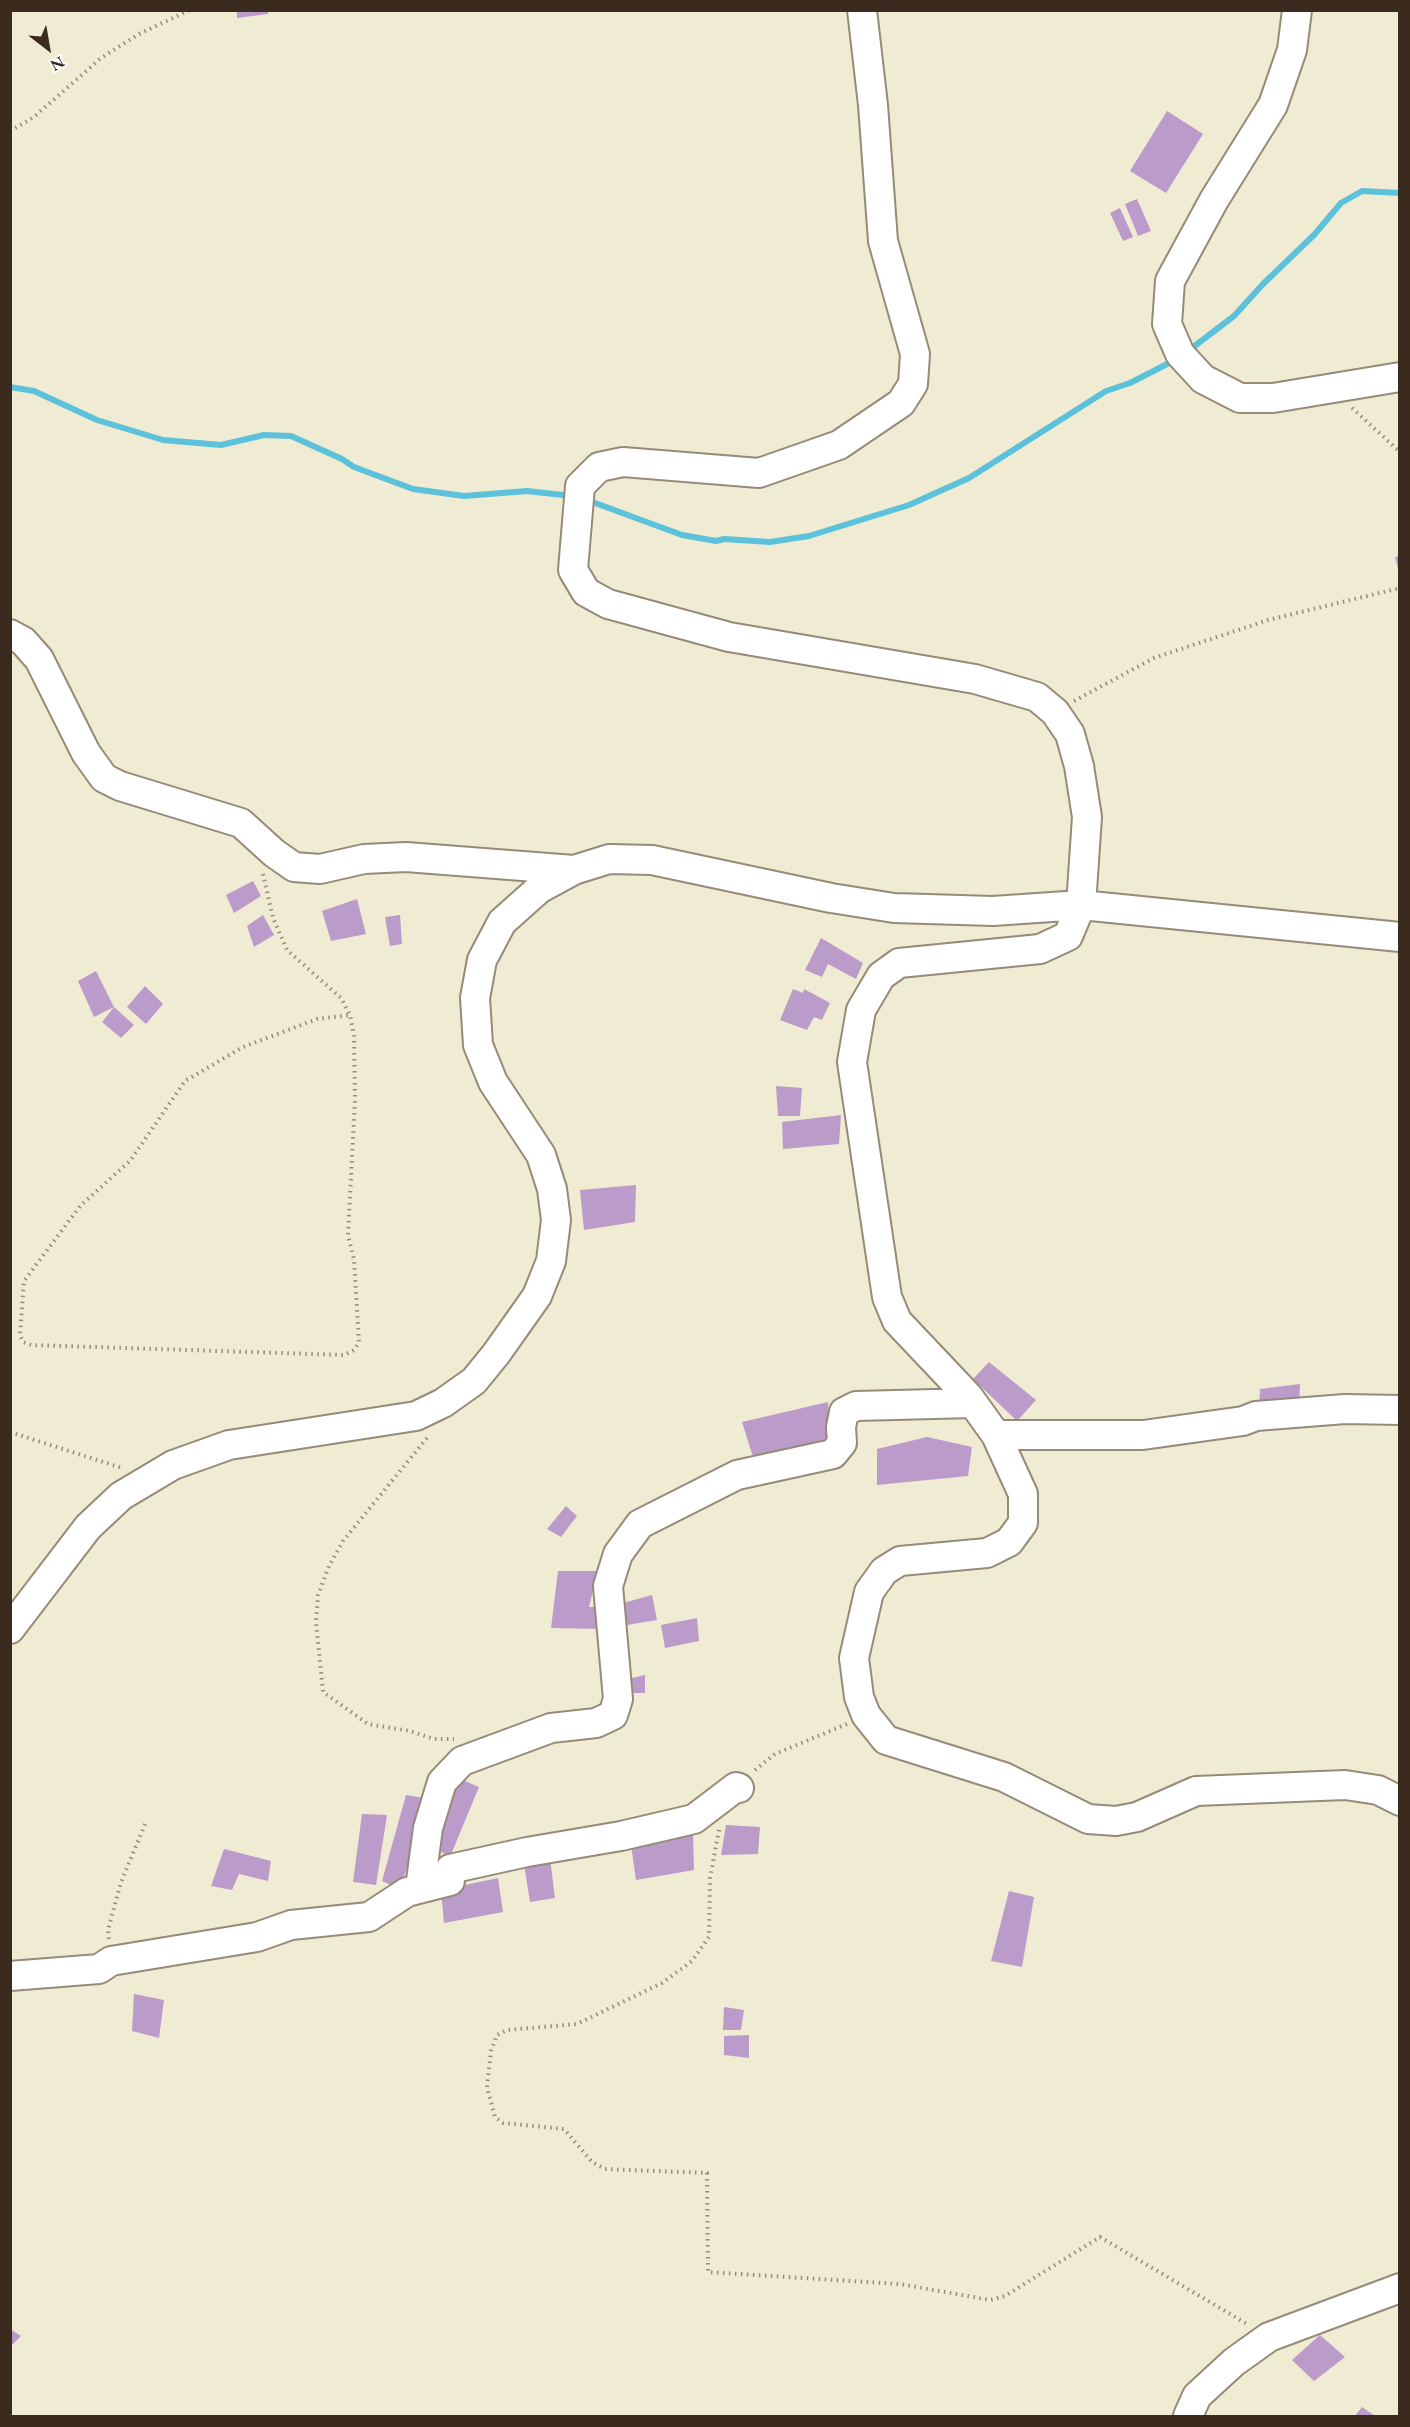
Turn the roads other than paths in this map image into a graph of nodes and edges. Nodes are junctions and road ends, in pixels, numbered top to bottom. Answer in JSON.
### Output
{"nodes":[{"id":1,"x":862,"y":10,"type":"edge"},
{"id":2,"x":1297,"y":10,"type":"edge"},
{"id":3,"x":1400,"y":377,"type":"edge"},
{"id":4,"x":10,"y":634,"type":"edge"},
{"id":5,"x":574,"y":870,"type":"junction"},
{"id":6,"x":1081,"y":905,"type":"junction"},
{"id":7,"x":1400,"y":937,"type":"edge"},
{"id":8,"x":973,"y":1403,"type":"junction"},
{"id":9,"x":1400,"y":1410,"type":"edge"},
{"id":10,"x":996,"y":1435,"type":"junction"},
{"id":11,"x":10,"y":1629,"type":"edge"},
{"id":12,"x":739,"y":1788,"type":"road end"},
{"id":13,"x":1400,"y":1802,"type":"edge"},
{"id":14,"x":420,"y":1888,"type":"junction"},
{"id":15,"x":10,"y":1976,"type":"edge"},
{"id":16,"x":1400,"y":2288,"type":"edge"},
{"id":17,"x":1188,"y":2416,"type":"edge"}],
"edges":[{"from":1,"to":6,"type":"street"},
{"from":2,"to":3,"type":"street"},
{"from":4,"to":5,"type":"street"},
{"from":5,"to":6,"type":"street"},
{"from":5,"to":11,"type":"street"},
{"from":6,"to":7,"type":"street"},
{"from":6,"to":8,"type":"street"},
{"from":8,"to":10,"type":"street"},
{"from":8,"to":14,"type":"street"},
{"from":9,"to":10,"type":"street"},
{"from":10,"to":13,"type":"street"},
{"from":12,"to":14,"type":"street"},
{"from":14,"to":15,"type":"street"},
{"from":16,"to":17,"type":"street"}]}
